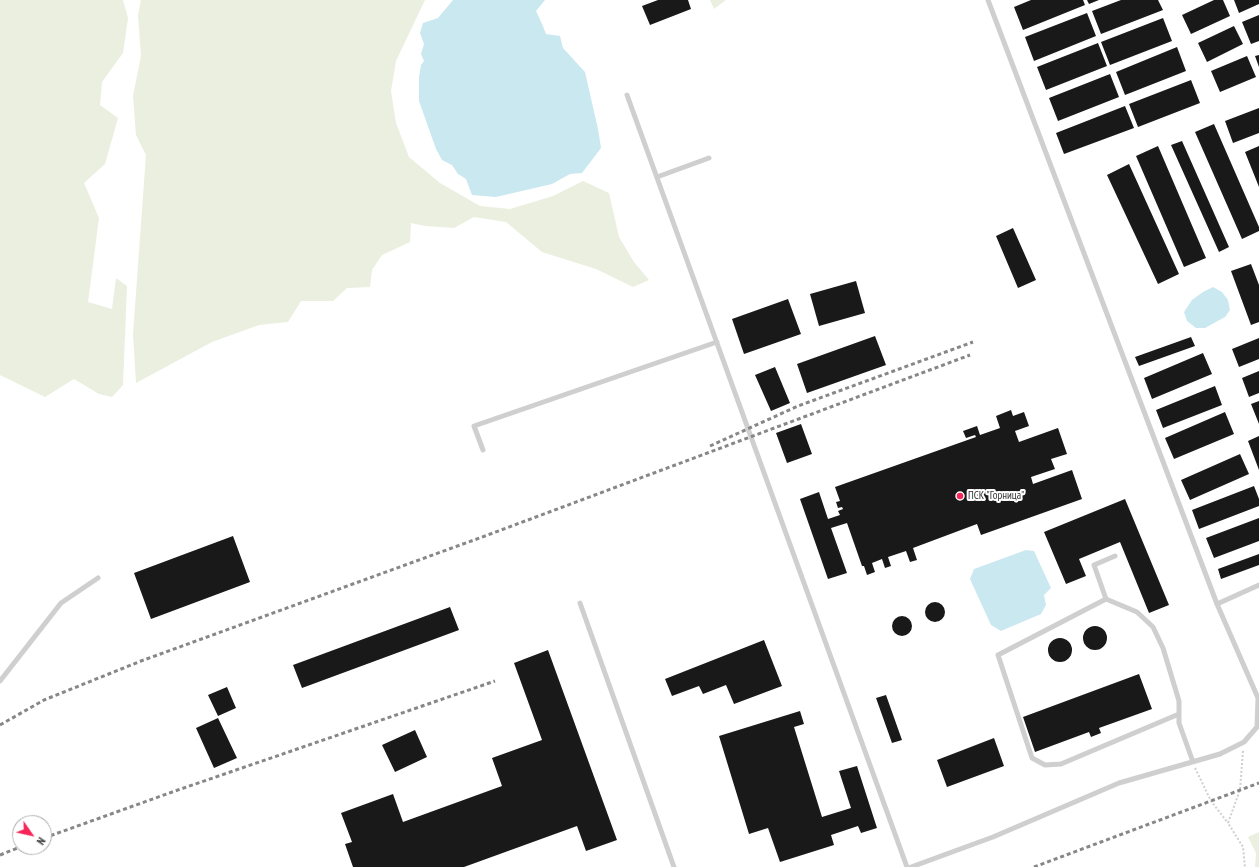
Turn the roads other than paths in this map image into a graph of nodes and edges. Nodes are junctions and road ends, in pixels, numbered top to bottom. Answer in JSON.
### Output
{"nodes":[{"id":1,"x":988,"y":0,"type":"edge"},
{"id":2,"x":627,"y":95,"type":"dead end"},
{"id":3,"x":709,"y":158,"type":"dead end"},
{"id":4,"x":657,"y":177,"type":"junction"},
{"id":5,"x":717,"y":342,"type":"junction"},
{"id":6,"x":483,"y":450,"type":"dead end"},
{"id":7,"x":1115,"y":556,"type":"dead end"},
{"id":8,"x":98,"y":578,"type":"dead end"},
{"id":9,"x":1259,"y":585,"type":"edge"},
{"id":10,"x":1106,"y":599,"type":"junction"},
{"id":11,"x":580,"y":603,"type":"dead end"},
{"id":12,"x":1218,"y":604,"type":"junction"},
{"id":13,"x":0,"y":681,"type":"edge"},
{"id":14,"x":1179,"y":714,"type":"junction"},
{"id":15,"x":1193,"y":762,"type":"junction"},
{"id":16,"x":674,"y":867,"type":"edge"},
{"id":17,"x":907,"y":867,"type":"edge"},
{"id":18,"x":911,"y":867,"type":"edge"}],
"edges":[{"from":1,"to":12,"type":"lane"},
{"from":2,"to":4,"type":"lane"},
{"from":3,"to":4,"type":"lane"},
{"from":4,"to":5,"type":"lane"},
{"from":5,"to":6,"type":"lane"},
{"from":5,"to":17,"type":"lane"},
{"from":7,"to":10,"type":"lane"},
{"from":8,"to":13,"type":"lane"},
{"from":9,"to":12,"type":"lane"},
{"from":10,"to":14,"type":"lane"},
{"from":10,"to":14,"type":"lane"},
{"from":11,"to":16,"type":"lane"},
{"from":12,"to":15,"type":"lane"},
{"from":14,"to":15,"type":"lane"},
{"from":15,"to":18,"type":"lane"}]}
